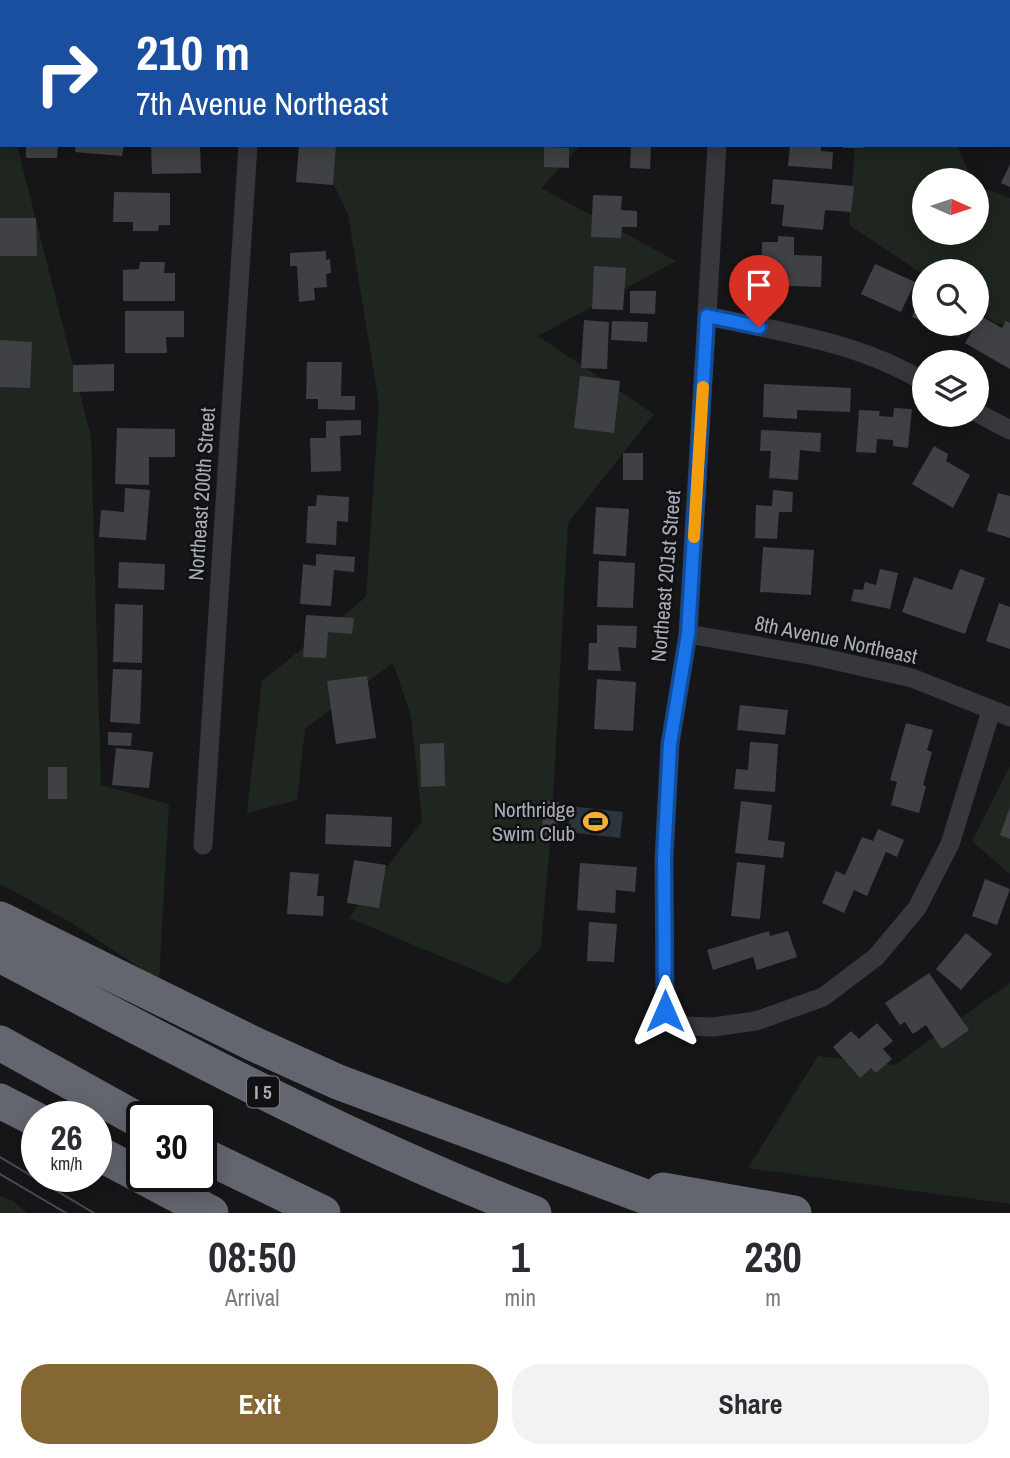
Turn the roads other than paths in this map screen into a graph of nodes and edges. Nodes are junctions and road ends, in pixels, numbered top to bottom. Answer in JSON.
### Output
{"nodes":[{"id":1,"x":248,"y":147,"type":"edge"},
{"id":2,"x":717,"y":147,"type":"edge"},
{"id":3,"x":707,"y":316,"type":"junction"},
{"id":4,"x":912,"y":375,"type":"edge"},
{"id":5,"x":989,"y":419,"type":"edge"},
{"id":6,"x":1010,"y":430,"type":"edge"},
{"id":7,"x":688,"y":634,"type":"junction"},
{"id":8,"x":1001,"y":714,"type":"edge"},
{"id":9,"x":203,"y":845,"type":"dead end"},
{"id":10,"x":0,"y":919,"type":"edge"},
{"id":11,"x":0,"y":955,"type":"edge"},
{"id":12,"x":0,"y":1043,"type":"edge"},
{"id":13,"x":0,"y":1101,"type":"edge"},
{"id":14,"x":21,"y":1112,"type":"edge"},
{"id":15,"x":126,"y":1113,"type":"edge"},
{"id":16,"x":112,"y":1160,"type":"edge"},
{"id":17,"x":217,"y":1162,"type":"edge"},
{"id":18,"x":551,"y":1162,"type":"junction"},
{"id":19,"x":211,"y":1213,"type":"edge"},
{"id":20,"x":323,"y":1213,"type":"edge"},
{"id":21,"x":534,"y":1213,"type":"edge"},
{"id":22,"x":689,"y":1213,"type":"edge"},
{"id":23,"x":794,"y":1213,"type":"edge"}],
"edges":[{"from":1,"to":9,"type":"street","name":"Northeast 200th Street"},
{"from":2,"to":3,"type":"street","name":"Northeast 201st Street"},
{"from":3,"to":4,"type":"street"},
{"from":3,"to":7,"type":"street","name":"Northeast 201st Street"},
{"from":5,"to":6,"type":"street"},
{"from":7,"to":8,"type":"street","name":"8th Avenue Northeast"},
{"from":7,"to":8,"type":"street","name":"Northeast 201st Street"},
{"from":10,"to":18,"type":"highway"},
{"from":11,"to":21,"type":"highway","number":"I 5"},
{"from":12,"to":15,"type":"highway"},
{"from":13,"to":14,"type":"highway"},
{"from":16,"to":19,"type":"highway"},
{"from":17,"to":20,"type":"highway"},
{"from":18,"to":22,"type":"highway"},
{"from":18,"to":23,"type":"highway"}]}
